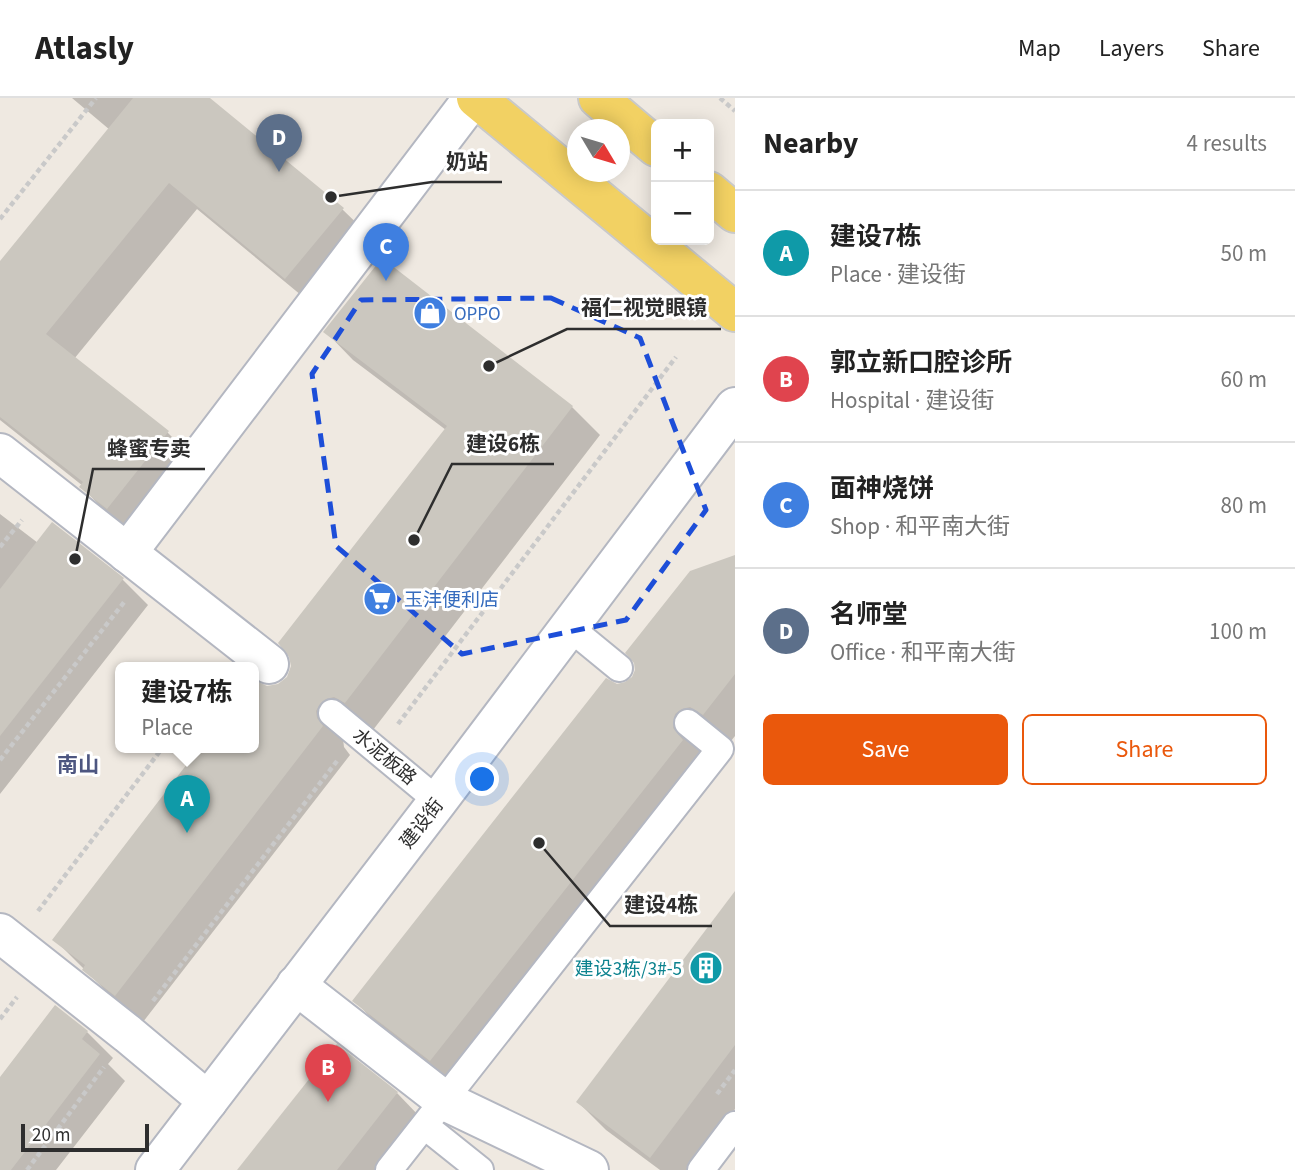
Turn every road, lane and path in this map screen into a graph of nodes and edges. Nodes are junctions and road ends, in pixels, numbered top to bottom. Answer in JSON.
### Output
{"nodes":[{"id":1,"x":96,"y":98,"type":"edge"},
{"id":2,"x":475,"y":98,"type":"edge"},
{"id":3,"x":598,"y":98,"type":"edge"},
{"id":4,"x":720,"y":98,"type":"edge"},
{"id":5,"x":735,"y":111,"type":"edge"},
{"id":6,"x":651,"y":143,"type":"edge"},
{"id":7,"x":714,"y":195,"type":"edge"},
{"id":8,"x":735,"y":213,"type":"edge"},
{"id":9,"x":0,"y":219,"type":"edge"},
{"id":10,"x":735,"y":312,"type":"edge"},
{"id":11,"x":676,"y":356,"type":"dead end"},
{"id":12,"x":735,"y":407,"type":"edge"},
{"id":13,"x":0,"y":453,"type":"edge"},
{"id":14,"x":22,"y":519,"type":"dead end"},
{"id":15,"x":0,"y":547,"type":"edge"},
{"id":16,"x":127,"y":553,"type":"junction"},
{"id":17,"x":129,"y":596,"type":"dead end"},
{"id":18,"x":569,"y":627,"type":"junction"},
{"id":19,"x":269,"y":664,"type":"dead end"},
{"id":20,"x":619,"y":668,"type":"dead end"},
{"id":21,"x":332,"y":713,"type":"dead end"},
{"id":22,"x":688,"y":723,"type":"dead end"},
{"id":23,"x":368,"y":742,"type":"junction"},
{"id":24,"x":158,"y":753,"type":"edge"},
{"id":25,"x":0,"y":760,"type":"edge"},
{"id":26,"x":438,"y":801,"type":"junction"},
{"id":27,"x":7,"y":939,"type":"edge"},
{"id":28,"x":296,"y":985,"type":"junction"},
{"id":29,"x":128,"y":1034,"type":"junction"},
{"id":30,"x":208,"y":1101,"type":"junction"},
{"id":31,"x":435,"y":1114,"type":"junction"},
{"id":32,"x":735,"y":1125,"type":"edge"},
{"id":33,"x":27,"y":1170,"type":"edge"},
{"id":34,"x":155,"y":1170,"type":"edge"},
{"id":35,"x":389,"y":1170,"type":"edge"},
{"id":36,"x":480,"y":1170,"type":"edge"},
{"id":37,"x":589,"y":1170,"type":"edge"},
{"id":38,"x":701,"y":1170,"type":"edge"}],
"edges":[{"from":1,"to":9,"type":"path"},
{"from":2,"to":10,"type":"main road"},
{"from":2,"to":16,"type":"street"},
{"from":3,"to":6,"type":"main road"},
{"from":4,"to":5,"type":"path"},
{"from":7,"to":8,"type":"main road"},
{"from":11,"to":23,"type":"path"},
{"from":12,"to":18,"type":"street","name":"建设街"},
{"from":13,"to":16,"type":"street"},
{"from":14,"to":15,"type":"path"},
{"from":16,"to":19,"type":"street"},
{"from":17,"to":25,"type":"path"},
{"from":18,"to":20,"type":"lane"},
{"from":18,"to":26,"type":"street","name":"建设街"},
{"from":21,"to":23,"type":"lane","name":"水泥板路"},
{"from":22,"to":31,"type":"lane"},
{"from":23,"to":26,"type":"lane","name":"水泥板路"},
{"from":23,"to":29,"type":"path"},
{"from":24,"to":27,"type":"path"},
{"from":26,"to":28,"type":"street","name":"建设街"},
{"from":27,"to":29,"type":"street"},
{"from":28,"to":30,"type":"street","name":"建设街"},
{"from":28,"to":31,"type":"street"},
{"from":29,"to":30,"type":"street"},
{"from":29,"to":33,"type":"path"},
{"from":30,"to":34,"type":"street","name":"建设街"},
{"from":31,"to":35,"type":"lane"},
{"from":31,"to":36,"type":"lane"},
{"from":31,"to":37,"type":"street"},
{"from":32,"to":38,"type":"lane"}]}
